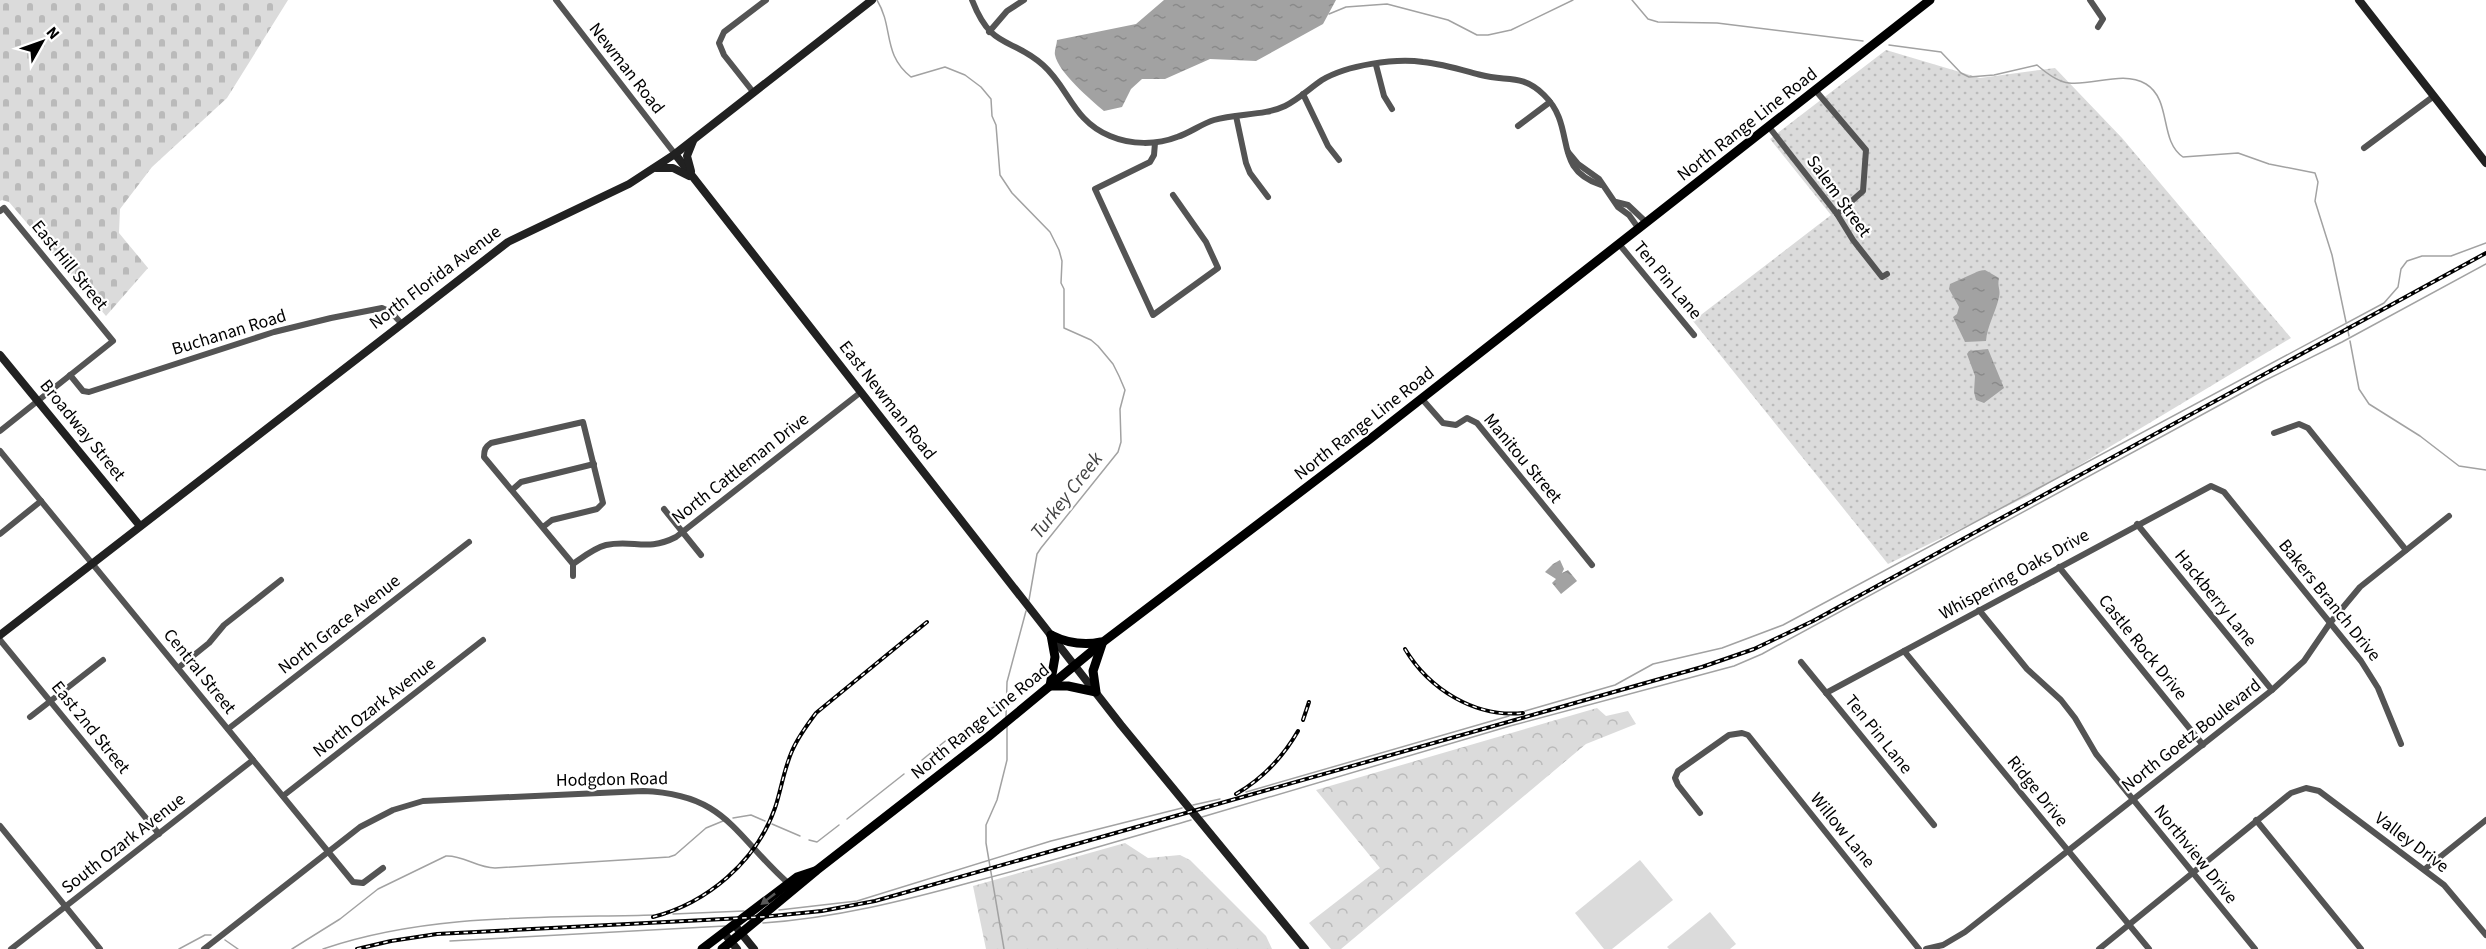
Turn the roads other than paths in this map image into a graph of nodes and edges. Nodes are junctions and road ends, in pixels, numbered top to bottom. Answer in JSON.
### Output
{"nodes":[{"id":1,"x":556,"y":0,"type":"edge"},
{"id":2,"x":766,"y":0,"type":"edge"},
{"id":3,"x":872,"y":0,"type":"edge"},
{"id":4,"x":972,"y":0,"type":"edge"},
{"id":5,"x":1024,"y":0,"type":"edge"},
{"id":6,"x":1930,"y":0,"type":"edge"},
{"id":7,"x":2090,"y":0,"type":"edge"},
{"id":8,"x":2359,"y":0,"type":"edge"},
{"id":9,"x":2098,"y":27,"type":"dead end"},
{"id":10,"x":989,"y":32,"type":"junction"},
{"id":11,"x":1376,"y":65,"type":"junction"},
{"id":12,"x":1816,"y":91,"type":"junction"},
{"id":13,"x":754,"y":93,"type":"junction"},
{"id":14,"x":1303,"y":94,"type":"junction"},
{"id":15,"x":2434,"y":96,"type":"junction"},
{"id":16,"x":1550,"y":102,"type":"junction"},
{"id":17,"x":1392,"y":109,"type":"dead end"},
{"id":18,"x":1236,"y":116,"type":"junction"},
{"id":19,"x":1518,"y":126,"type":"dead end"},
{"id":20,"x":1769,"y":128,"type":"junction"},
{"id":21,"x":694,"y":140,"type":"junction"},
{"id":22,"x":1155,"y":143,"type":"junction"},
{"id":23,"x":2364,"y":148,"type":"dead end"},
{"id":24,"x":675,"y":154,"type":"junction"},
{"id":25,"x":1339,"y":160,"type":"dead end"},
{"id":26,"x":2486,"y":163,"type":"edge"},
{"id":27,"x":653,"y":169,"type":"junction"},
{"id":28,"x":697,"y":182,"type":"junction"},
{"id":29,"x":1173,"y":195,"type":"dead end"},
{"id":30,"x":1268,"y":197,"type":"dead end"},
{"id":31,"x":1616,"y":202,"type":"junction"},
{"id":32,"x":2,"y":210,"type":"edge"},
{"id":33,"x":1837,"y":214,"type":"junction"},
{"id":34,"x":1647,"y":223,"type":"junction"},
{"id":35,"x":1639,"y":230,"type":"junction"},
{"id":36,"x":1619,"y":244,"type":"junction"},
{"id":37,"x":1887,"y":274,"type":"dead end"},
{"id":38,"x":394,"y":304,"type":"dead end"},
{"id":39,"x":380,"y":308,"type":"junction"},
{"id":40,"x":401,"y":323,"type":"junction"},
{"id":41,"x":1694,"y":335,"type":"dead end"},
{"id":42,"x":0,"y":355,"type":"edge"},
{"id":43,"x":70,"y":375,"type":"junction"},
{"id":44,"x":861,"y":392,"type":"junction"},
{"id":45,"x":1422,"y":399,"type":"junction"},
{"id":46,"x":37,"y":400,"type":"junction"},
{"id":47,"x":0,"y":431,"type":"edge"},
{"id":48,"x":2274,"y":433,"type":"dead end"},
{"id":49,"x":0,"y":451,"type":"edge"},
{"id":50,"x":594,"y":464,"type":"junction"},
{"id":51,"x":2216,"y":487,"type":"joint"},
{"id":52,"x":512,"y":490,"type":"junction"},
{"id":53,"x":41,"y":501,"type":"junction"},
{"id":54,"x":664,"y":509,"type":"dead end"},
{"id":55,"x":2449,"y":516,"type":"dead end"},
{"id":56,"x":2137,"y":524,"type":"junction"},
{"id":57,"x":140,"y":526,"type":"junction"},
{"id":58,"x":543,"y":528,"type":"junction"},
{"id":59,"x":682,"y":532,"type":"junction"},
{"id":60,"x":0,"y":534,"type":"edge"},
{"id":61,"x":469,"y":542,"type":"dead end"},
{"id":62,"x":2406,"y":550,"type":"junction"},
{"id":63,"x":700,"y":555,"type":"dead end"},
{"id":64,"x":92,"y":563,"type":"junction"},
{"id":65,"x":573,"y":564,"type":"junction"},
{"id":66,"x":1592,"y":566,"type":"dead end"},
{"id":67,"x":2059,"y":567,"type":"junction"},
{"id":68,"x":573,"y":576,"type":"dead end"},
{"id":69,"x":281,"y":580,"type":"dead end"},
{"id":70,"x":1979,"y":610,"type":"junction"},
{"id":71,"x":2330,"y":623,"type":"junction"},
{"id":72,"x":1050,"y":635,"type":"junction"},
{"id":73,"x":0,"y":638,"type":"edge"},
{"id":74,"x":483,"y":640,"type":"dead end"},
{"id":75,"x":1103,"y":642,"type":"junction"},
{"id":76,"x":1904,"y":651,"type":"junction"},
{"id":77,"x":103,"y":660,"type":"dead end"},
{"id":78,"x":1801,"y":662,"type":"dead end"},
{"id":79,"x":1075,"y":665,"type":"junction"},
{"id":80,"x":178,"y":668,"type":"junction"},
{"id":81,"x":1050,"y":686,"type":"junction"},
{"id":82,"x":2272,"y":690,"type":"junction"},
{"id":83,"x":1096,"y":692,"type":"junction"},
{"id":84,"x":1826,"y":693,"type":"junction"},
{"id":85,"x":50,"y":701,"type":"junction"},
{"id":86,"x":30,"y":717,"type":"dead end"},
{"id":87,"x":228,"y":729,"type":"junction"},
{"id":88,"x":2401,"y":744,"type":"dead end"},
{"id":89,"x":2203,"y":745,"type":"junction"},
{"id":90,"x":253,"y":760,"type":"junction"},
{"id":91,"x":283,"y":796,"type":"junction"},
{"id":92,"x":2133,"y":800,"type":"junction"},
{"id":93,"x":1700,"y":813,"type":"dead end"},
{"id":94,"x":2256,"y":820,"type":"junction"},
{"id":95,"x":2486,"y":820,"type":"edge"},
{"id":96,"x":1934,"y":825,"type":"dead end"},
{"id":97,"x":0,"y":826,"type":"edge"},
{"id":98,"x":159,"y":834,"type":"junction"},
{"id":99,"x":329,"y":851,"type":"junction"},
{"id":100,"x":2069,"y":851,"type":"junction"},
{"id":101,"x":383,"y":868,"type":"dead end"},
{"id":102,"x":2425,"y":869,"type":"junction"},
{"id":103,"x":818,"y":870,"type":"junction"},
{"id":104,"x":2191,"y":872,"type":"junction"},
{"id":105,"x":788,"y":884,"type":"junction"},
{"id":106,"x":66,"y":906,"type":"junction"},
{"id":107,"x":2128,"y":924,"type":"junction"},
{"id":108,"x":735,"y":925,"type":"junction"},
{"id":109,"x":724,"y":933,"type":"junction"},
{"id":110,"x":742,"y":934,"type":"junction"},
{"id":111,"x":2486,"y":935,"type":"edge"},
{"id":112,"x":734,"y":945,"type":"edge"},
{"id":113,"x":10,"y":949,"type":"edge"},
{"id":114,"x":100,"y":949,"type":"edge"},
{"id":115,"x":204,"y":949,"type":"edge"},
{"id":116,"x":702,"y":949,"type":"edge"},
{"id":117,"x":722,"y":949,"type":"edge"},
{"id":118,"x":754,"y":949,"type":"edge"},
{"id":119,"x":1305,"y":949,"type":"edge"},
{"id":120,"x":1919,"y":949,"type":"edge"},
{"id":121,"x":1926,"y":949,"type":"edge"},
{"id":122,"x":2099,"y":949,"type":"edge"},
{"id":123,"x":2149,"y":949,"type":"edge"},
{"id":124,"x":2255,"y":949,"type":"edge"},
{"id":125,"x":2361,"y":949,"type":"edge"}],
"edges":[{"from":1,"to":24,"type":"street","name":"Newman Road"},
{"from":2,"to":13,"type":"street"},
{"from":3,"to":13,"type":"street","name":"North Florida Avenue"},
{"from":4,"to":10,"type":"street"},
{"from":5,"to":10,"type":"street"},
{"from":6,"to":12,"type":"main road","name":"North Range Line Road"},
{"from":7,"to":9,"type":"street"},
{"from":8,"to":15,"type":"street"},
{"from":10,"to":22,"type":"street"},
{"from":11,"to":14,"type":"street"},
{"from":11,"to":16,"type":"street"},
{"from":11,"to":17,"type":"street"},
{"from":12,"to":20,"type":"main road","name":"North Range Line Road"},
{"from":12,"to":33,"type":"street"},
{"from":13,"to":21,"type":"street","name":"North Florida Avenue"},
{"from":14,"to":18,"type":"street"},
{"from":14,"to":25,"type":"street"},
{"from":15,"to":23,"type":"street"},
{"from":15,"to":26,"type":"street"},
{"from":16,"to":19,"type":"street"},
{"from":16,"to":31,"type":"street"},
{"from":18,"to":22,"type":"street"},
{"from":18,"to":30,"type":"street"},
{"from":20,"to":33,"type":"street","name":"Salem Street"},
{"from":20,"to":34,"type":"main road","name":"North Range Line Road"},
{"from":21,"to":24,"type":"street","name":"North Florida Avenue"},
{"from":21,"to":28,"type":"street"},
{"from":22,"to":29,"type":"street"},
{"from":24,"to":27,"type":"street","name":"North Florida Avenue"},
{"from":24,"to":28,"type":"street","name":"East Newman Road"},
{"from":27,"to":28,"type":"street"},
{"from":27,"to":40,"type":"street","name":"North Florida Avenue"},
{"from":28,"to":44,"type":"street","name":"East Newman Road"},
{"from":31,"to":34,"type":"street"},
{"from":31,"to":35,"type":"street"},
{"from":32,"to":43,"type":"street","name":"East Hill Street"},
{"from":33,"to":37,"type":"street","name":"Salem Street"},
{"from":34,"to":35,"type":"main road","name":"North Range Line Road"},
{"from":35,"to":36,"type":"main road","name":"North Range Line Road"},
{"from":36,"to":41,"type":"street","name":"Ten Pin Lane"},
{"from":36,"to":45,"type":"main road","name":"North Range Line Road"},
{"from":38,"to":39,"type":"street"},
{"from":39,"to":40,"type":"street"},
{"from":39,"to":43,"type":"street","name":"Buchanan Road"},
{"from":40,"to":57,"type":"street","name":"North Florida Avenue"},
{"from":42,"to":46,"type":"street","name":"Broadway Street"},
{"from":43,"to":46,"type":"street"},
{"from":44,"to":59,"type":"street","name":"North Cattleman Drive"},
{"from":44,"to":72,"type":"street","name":"East Newman Road"},
{"from":45,"to":66,"type":"street","name":"Manitou Street"},
{"from":45,"to":75,"type":"main road","name":"North Range Line Road"},
{"from":46,"to":47,"type":"street"},
{"from":46,"to":57,"type":"street","name":"Broadway Street"},
{"from":48,"to":62,"type":"street"},
{"from":49,"to":53,"type":"street","name":"Central Street"},
{"from":50,"to":52,"type":"street"},
{"from":50,"to":52,"type":"street"},
{"from":50,"to":58,"type":"street"},
{"from":51,"to":56,"type":"street","name":"Whispering Oaks Drive"},
{"from":51,"to":71,"type":"street","name":"Bakers Branch Drive"},
{"from":52,"to":58,"type":"street"},
{"from":53,"to":60,"type":"street"},
{"from":53,"to":64,"type":"street","name":"Central Street"},
{"from":54,"to":59,"type":"street"},
{"from":55,"to":62,"type":"street","name":"North Goetz Boulevard"},
{"from":56,"to":67,"type":"street","name":"Whispering Oaks Drive"},
{"from":56,"to":82,"type":"street","name":"Hackberry Lane"},
{"from":57,"to":64,"type":"street","name":"North Florida Avenue"},
{"from":58,"to":65,"type":"street"},
{"from":59,"to":63,"type":"street"},
{"from":59,"to":65,"type":"street","name":"North Cattleman Drive"},
{"from":61,"to":87,"type":"street","name":"North Grace Avenue"},
{"from":62,"to":71,"type":"street","name":"North Goetz Boulevard"},
{"from":64,"to":73,"type":"street","name":"North Florida Avenue"},
{"from":64,"to":80,"type":"street","name":"Central Street"},
{"from":65,"to":68,"type":"street"},
{"from":67,"to":70,"type":"street","name":"Whispering Oaks Drive"},
{"from":67,"to":89,"type":"street","name":"Castle Rock Drive"},
{"from":69,"to":80,"type":"street"},
{"from":70,"to":76,"type":"street","name":"Whispering Oaks Drive"},
{"from":70,"to":92,"type":"street","name":"Northview Drive"},
{"from":71,"to":82,"type":"street","name":"North Goetz Boulevard"},
{"from":71,"to":88,"type":"street","name":"Bakers Branch Drive"},
{"from":72,"to":75,"type":"main road"},
{"from":72,"to":79,"type":"street","name":"East Newman Road"},
{"from":72,"to":81,"type":"main road"},
{"from":73,"to":85,"type":"street","name":"East 2nd Street"},
{"from":74,"to":91,"type":"street","name":"North Ozark Avenue"},
{"from":75,"to":79,"type":"main road","name":"North Range Line Road"},
{"from":75,"to":83,"type":"main road"},
{"from":76,"to":84,"type":"street","name":"Whispering Oaks Drive"},
{"from":76,"to":100,"type":"street","name":"Ridge Drive"},
{"from":77,"to":85,"type":"street"},
{"from":78,"to":84,"type":"street","name":"Ten Pin Lane"},
{"from":79,"to":81,"type":"main road","name":"North Range Line Road"},
{"from":79,"to":83,"type":"street","name":"East Newman Road"},
{"from":80,"to":87,"type":"street","name":"Central Street"},
{"from":81,"to":83,"type":"main road"},
{"from":81,"to":103,"type":"main road","name":"North Range Line Road"},
{"from":82,"to":89,"type":"street","name":"North Goetz Boulevard"},
{"from":83,"to":119,"type":"street","name":"East Newman Road"},
{"from":84,"to":96,"type":"street","name":"Ten Pin Lane"},
{"from":85,"to":86,"type":"street"},
{"from":85,"to":98,"type":"street","name":"East 2nd Street"},
{"from":87,"to":90,"type":"street","name":"Central Street"},
{"from":89,"to":92,"type":"street","name":"North Goetz Boulevard"},
{"from":90,"to":91,"type":"street","name":"Central Street"},
{"from":90,"to":98,"type":"street","name":"South Ozark Avenue"},
{"from":91,"to":99,"type":"street","name":"Central Street"},
{"from":92,"to":100,"type":"street","name":"North Goetz Boulevard"},
{"from":92,"to":104,"type":"street","name":"Northview Drive"},
{"from":93,"to":120,"type":"street","name":"Willow Lane"},
{"from":94,"to":102,"type":"street","name":"Valley Drive"},
{"from":94,"to":104,"type":"street"},
{"from":94,"to":125,"type":"street"},
{"from":95,"to":102,"type":"street"},
{"from":97,"to":106,"type":"street"},
{"from":98,"to":106,"type":"street","name":"South Ozark Avenue"},
{"from":99,"to":101,"type":"street","name":"Central Street"},
{"from":99,"to":105,"type":"street","name":"Hodgdon Road"},
{"from":99,"to":115,"type":"street","name":"Hodgdon Road"},
{"from":100,"to":107,"type":"street","name":"Ridge Drive"},
{"from":100,"to":121,"type":"street","name":"North Goetz Boulevard"},
{"from":102,"to":111,"type":"street","name":"Valley Drive"},
{"from":103,"to":105,"type":"main road","name":"North Range Line Road"},
{"from":103,"to":110,"type":"main road","name":"North Range Line Road"},
{"from":104,"to":107,"type":"street"},
{"from":104,"to":124,"type":"street","name":"Northview Drive"},
{"from":105,"to":108,"type":"main road","name":"North Range Line Road","one_way":true},
{"from":106,"to":113,"type":"street","name":"South Ozark Avenue"},
{"from":106,"to":114,"type":"street"},
{"from":107,"to":122,"type":"street"},
{"from":107,"to":123,"type":"street","name":"Ridge Drive"},
{"from":108,"to":109,"type":"main road","name":"North Range Line Road"},
{"from":108,"to":110,"type":"street"},
{"from":109,"to":112,"type":"street"},
{"from":109,"to":116,"type":"main road","name":"North Range Line Road"},
{"from":110,"to":112,"type":"main road","name":"North Range Line Road"},
{"from":110,"to":118,"type":"street"},
{"from":112,"to":117,"type":"main road","name":"North Range Line Road"}]}
